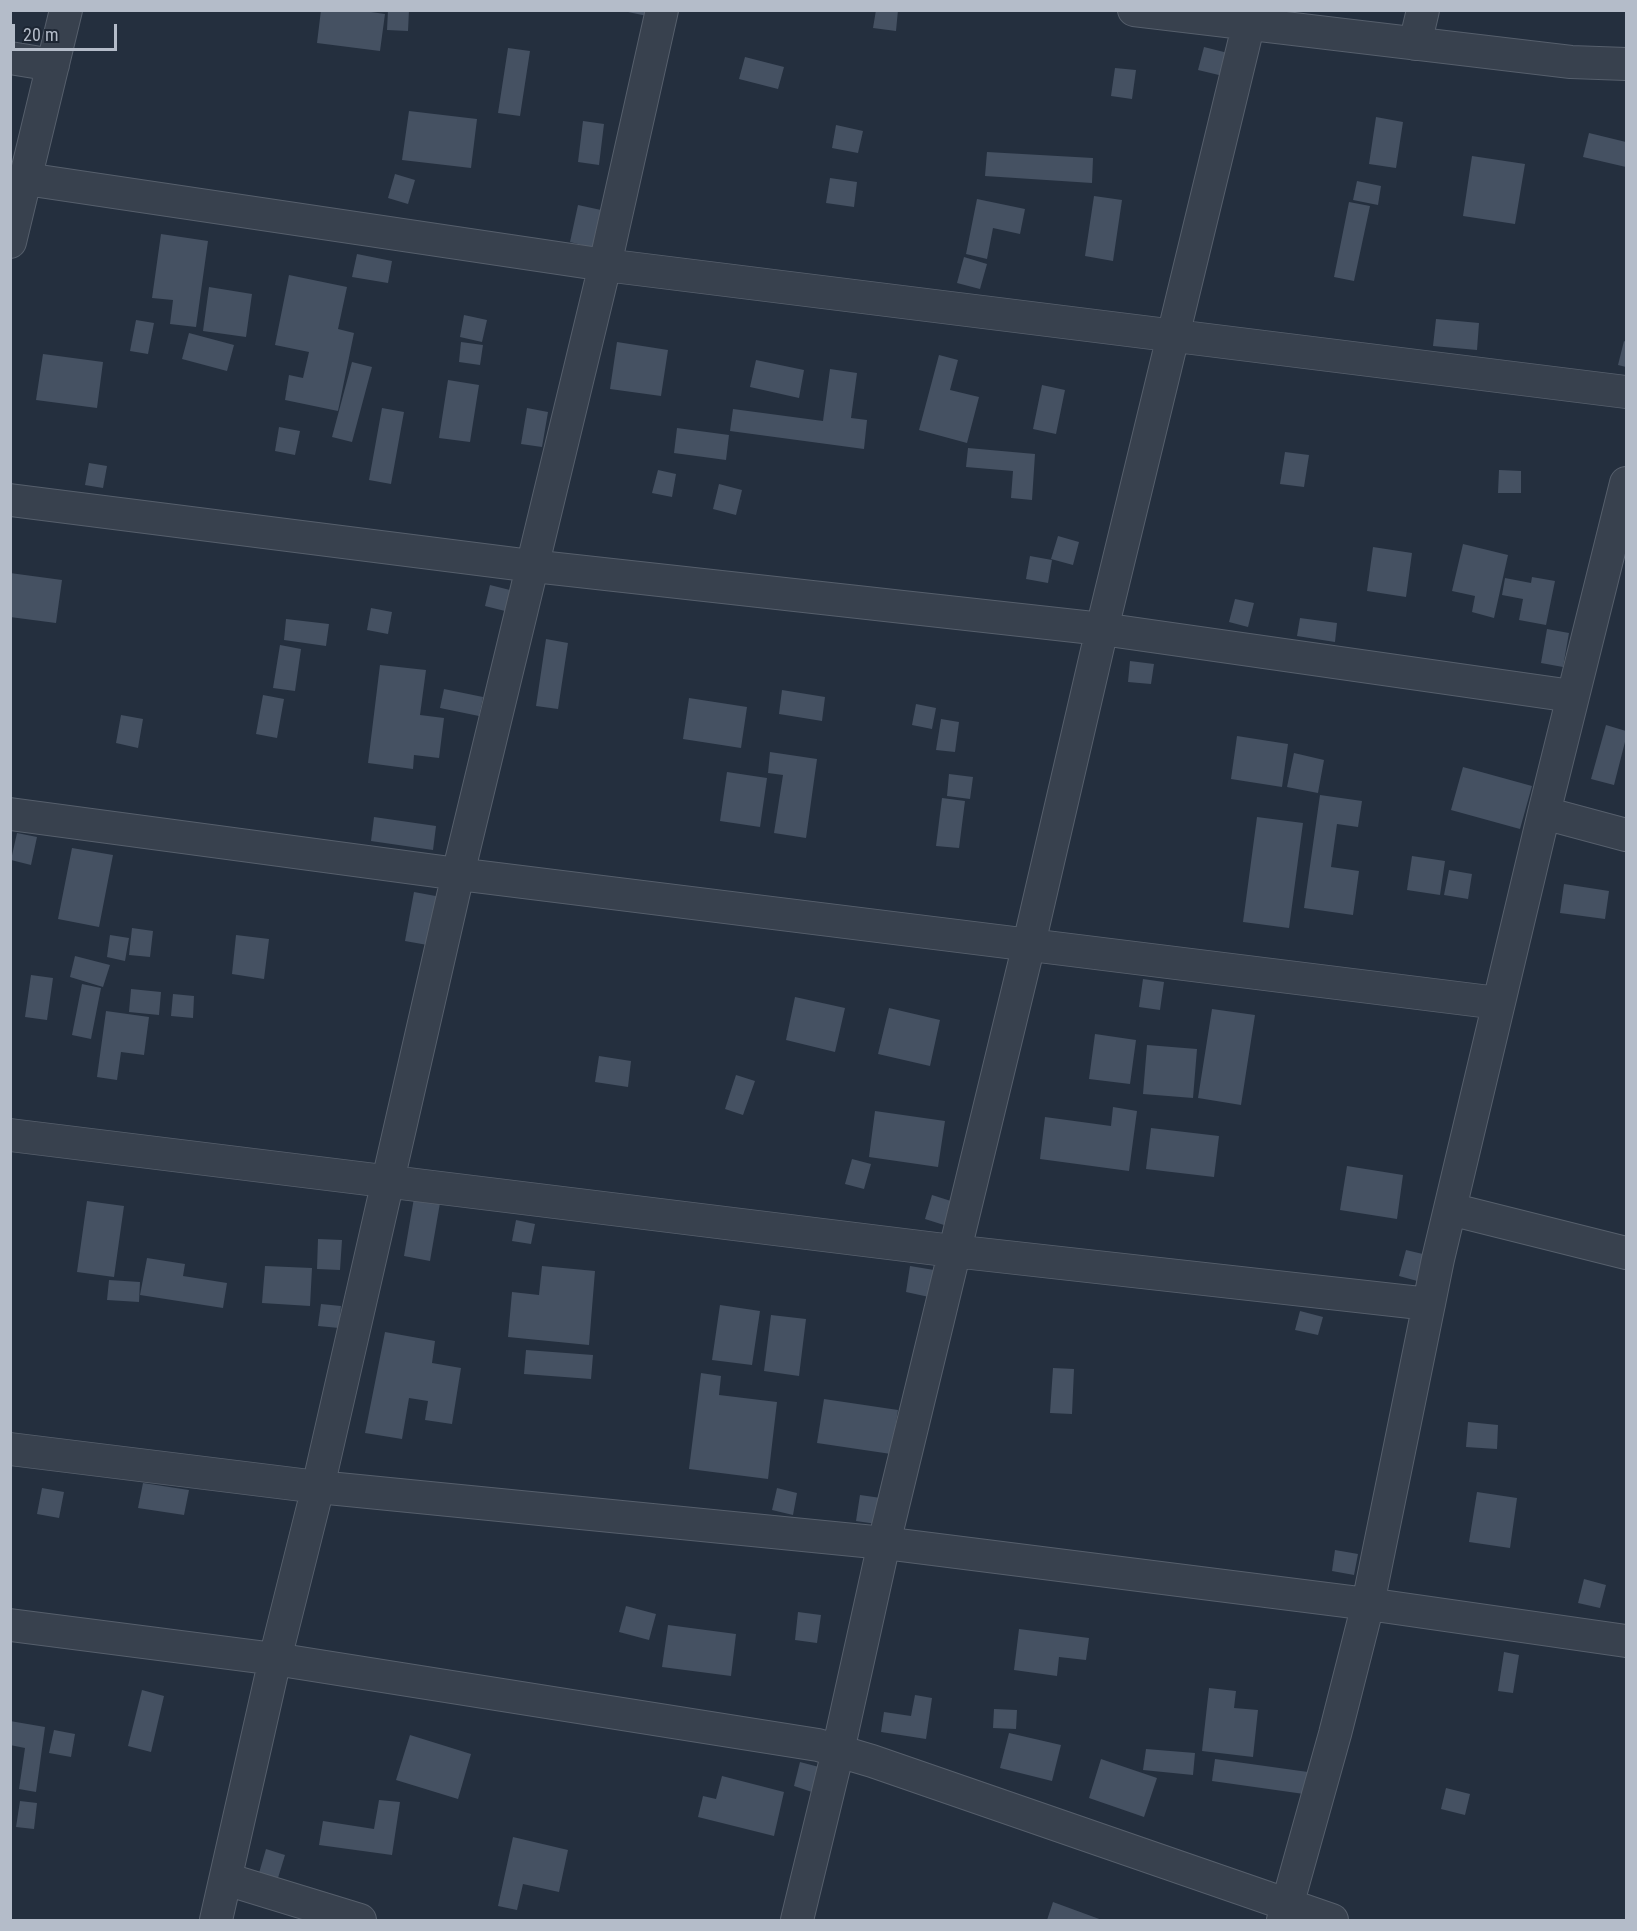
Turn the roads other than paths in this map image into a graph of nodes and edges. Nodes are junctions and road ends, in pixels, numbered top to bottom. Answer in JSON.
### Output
{"nodes":[{"id":1,"x":66,"y":10,"type":"edge"},
{"id":2,"x":663,"y":10,"type":"edge"},
{"id":3,"x":1134,"y":10,"type":"edge"},
{"id":4,"x":1423,"y":10,"type":"edge"},
{"id":5,"x":1250,"y":17,"type":"edge"},
{"id":6,"x":1415,"y":44,"type":"junction"},
{"id":7,"x":10,"y":58,"type":"edge"},
{"id":8,"x":1626,"y":64,"type":"edge"},
{"id":9,"x":53,"y":65,"type":"junction"},
{"id":10,"x":26,"y":179,"type":"junction"},
{"id":11,"x":10,"y":242,"type":"edge"},
{"id":12,"x":605,"y":265,"type":"junction"},
{"id":13,"x":1173,"y":336,"type":"junction"},
{"id":14,"x":1626,"y":392,"type":"edge"},
{"id":15,"x":1626,"y":483,"type":"edge"},
{"id":16,"x":10,"y":500,"type":"edge"},
{"id":17,"x":532,"y":566,"type":"junction"},
{"id":18,"x":1102,"y":629,"type":"junction"},
{"id":19,"x":1572,"y":696,"type":"junction"},
{"id":20,"x":1544,"y":813,"type":"junction"},
{"id":21,"x":10,"y":814,"type":"edge"},
{"id":22,"x":1626,"y":835,"type":"edge"},
{"id":23,"x":458,"y":874,"type":"junction"},
{"id":24,"x":1029,"y":944,"type":"junction"},
{"id":25,"x":1498,"y":1003,"type":"junction"},
{"id":26,"x":10,"y":1135,"type":"edge"},
{"id":27,"x":387,"y":1183,"type":"junction"},
{"id":28,"x":1450,"y":1209,"type":"junction"},
{"id":29,"x":953,"y":1251,"type":"junction"},
{"id":30,"x":1626,"y":1253,"type":"edge"},
{"id":31,"x":1429,"y":1304,"type":"junction"},
{"id":32,"x":10,"y":1449,"type":"edge"},
{"id":33,"x":318,"y":1487,"type":"junction"},
{"id":34,"x":884,"y":1544,"type":"junction"},
{"id":35,"x":1368,"y":1604,"type":"junction"},
{"id":36,"x":10,"y":1625,"type":"edge"},
{"id":37,"x":1626,"y":1641,"type":"edge"},
{"id":38,"x":275,"y":1659,"type":"junction"},
{"id":39,"x":838,"y":1751,"type":"junction"},
{"id":40,"x":226,"y":1879,"type":"junction"},
{"id":41,"x":1285,"y":1913,"type":"edge"},
{"id":42,"x":216,"y":1920,"type":"edge"},
{"id":43,"x":360,"y":1920,"type":"edge"},
{"id":44,"x":797,"y":1920,"type":"edge"},
{"id":45,"x":1332,"y":1920,"type":"edge"}],
"edges":[{"from":1,"to":9,"type":"street"},
{"from":2,"to":12,"type":"street"},
{"from":3,"to":5,"type":"street"},
{"from":4,"to":6,"type":"street"},
{"from":5,"to":6,"type":"street"},
{"from":5,"to":13,"type":"street"},
{"from":6,"to":8,"type":"street"},
{"from":7,"to":9,"type":"street"},
{"from":9,"to":10,"type":"street"},
{"from":10,"to":11,"type":"street"},
{"from":10,"to":12,"type":"street"},
{"from":12,"to":13,"type":"street"},
{"from":12,"to":17,"type":"street"},
{"from":13,"to":14,"type":"street"},
{"from":13,"to":18,"type":"street"},
{"from":15,"to":19,"type":"street"},
{"from":16,"to":17,"type":"street"},
{"from":17,"to":18,"type":"street"},
{"from":17,"to":23,"type":"street"},
{"from":18,"to":19,"type":"street"},
{"from":18,"to":24,"type":"street"},
{"from":19,"to":20,"type":"street"},
{"from":20,"to":22,"type":"street"},
{"from":20,"to":25,"type":"street"},
{"from":21,"to":23,"type":"street"},
{"from":23,"to":24,"type":"street"},
{"from":23,"to":27,"type":"street"},
{"from":24,"to":25,"type":"street"},
{"from":24,"to":29,"type":"street"},
{"from":25,"to":28,"type":"street"},
{"from":26,"to":27,"type":"street"},
{"from":27,"to":29,"type":"street"},
{"from":27,"to":33,"type":"street"},
{"from":28,"to":30,"type":"street"},
{"from":28,"to":31,"type":"street"},
{"from":29,"to":31,"type":"street"},
{"from":29,"to":34,"type":"street"},
{"from":31,"to":35,"type":"street"},
{"from":32,"to":33,"type":"street"},
{"from":33,"to":34,"type":"street"},
{"from":33,"to":38,"type":"street"},
{"from":34,"to":35,"type":"street"},
{"from":34,"to":39,"type":"street"},
{"from":35,"to":37,"type":"street"},
{"from":35,"to":41,"type":"street"},
{"from":36,"to":38,"type":"street"},
{"from":38,"to":39,"type":"street"},
{"from":38,"to":40,"type":"street"},
{"from":39,"to":41,"type":"street"},
{"from":39,"to":44,"type":"street"},
{"from":40,"to":42,"type":"street"},
{"from":40,"to":43,"type":"street"},
{"from":41,"to":45,"type":"street"}]}
